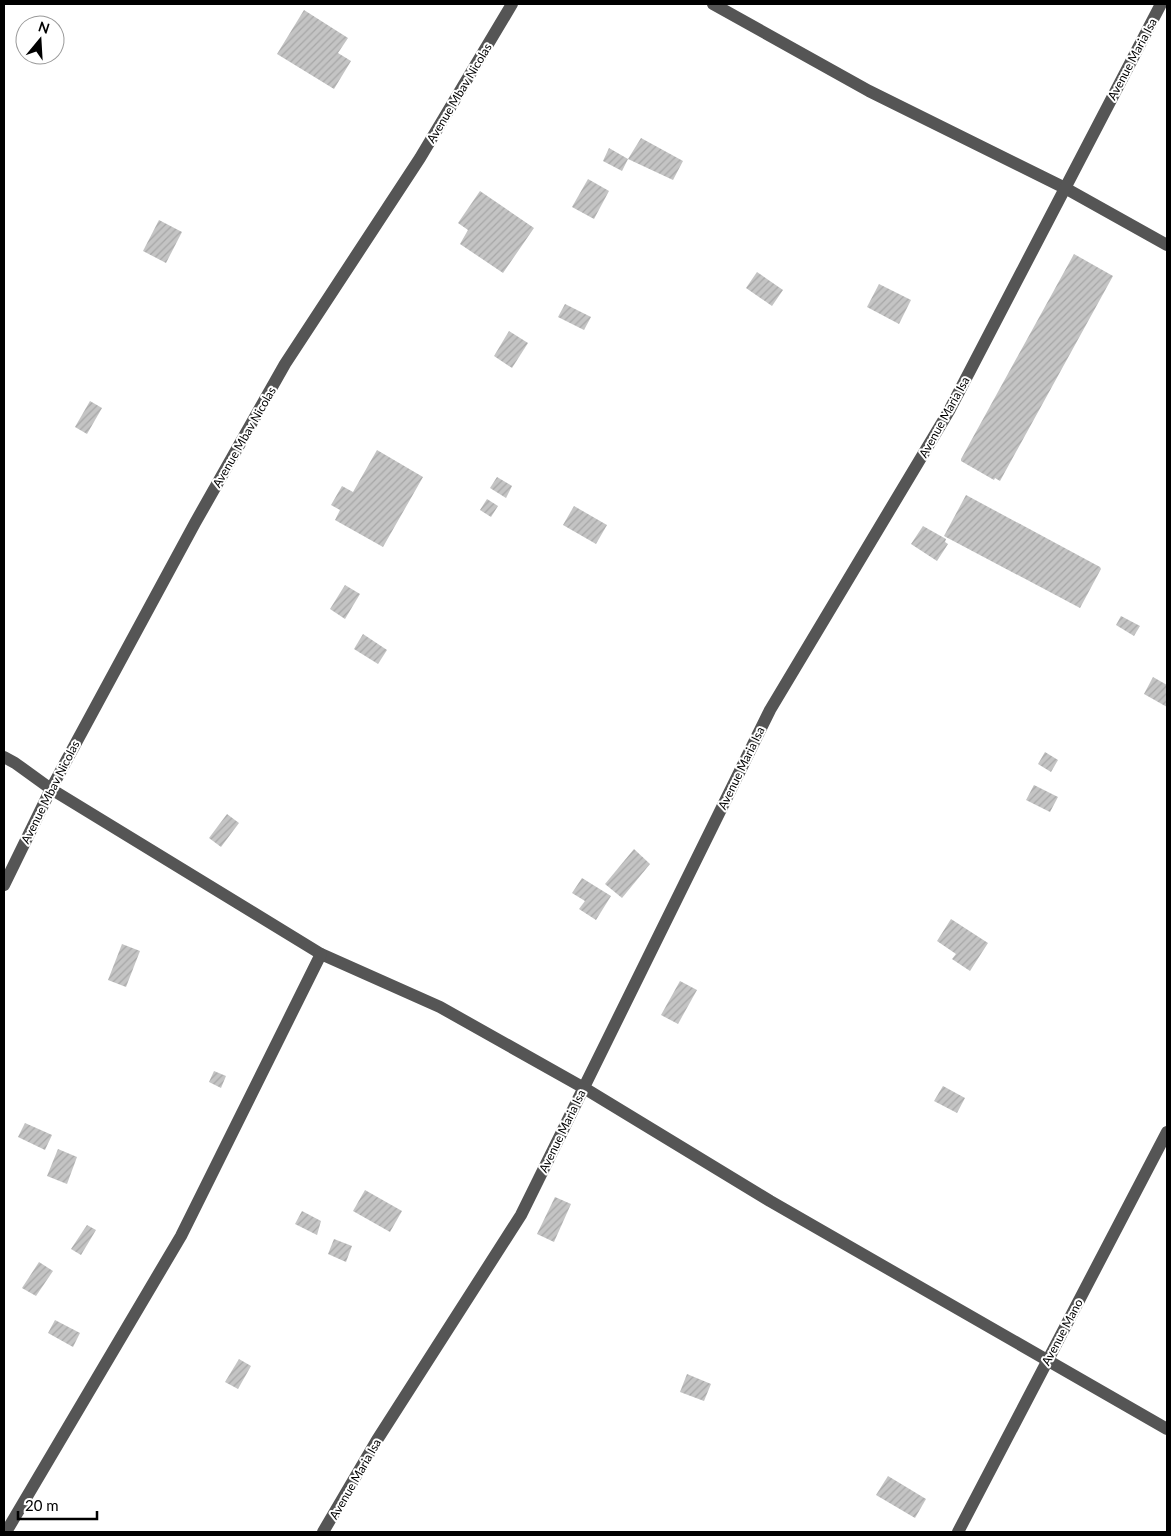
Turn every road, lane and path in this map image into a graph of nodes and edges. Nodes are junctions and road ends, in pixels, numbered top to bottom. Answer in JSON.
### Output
{"nodes":[{"id":1,"x":512,"y":4,"type":"edge"},
{"id":2,"x":713,"y":4,"type":"edge"},
{"id":3,"x":1161,"y":4,"type":"edge"},
{"id":4,"x":1065,"y":188,"type":"junction"},
{"id":5,"x":1167,"y":245,"type":"edge"},
{"id":6,"x":4,"y":757,"type":"edge"},
{"id":7,"x":51,"y":789,"type":"junction"},
{"id":8,"x":4,"y":885,"type":"edge"},
{"id":9,"x":321,"y":954,"type":"junction"},
{"id":10,"x":584,"y":1088,"type":"junction"},
{"id":11,"x":1167,"y":1132,"type":"edge"},
{"id":12,"x":1047,"y":1361,"type":"junction"},
{"id":13,"x":1167,"y":1430,"type":"edge"},
{"id":14,"x":6,"y":1532,"type":"edge"},
{"id":15,"x":323,"y":1532,"type":"edge"},
{"id":16,"x":958,"y":1532,"type":"edge"}],
"edges":[{"from":1,"to":7,"type":"street","name":"Avenue Mbav Nicolas"},
{"from":2,"to":4,"type":"street"},
{"from":3,"to":4,"type":"street","name":"Avenue Maria Isa"},
{"from":4,"to":5,"type":"street"},
{"from":4,"to":10,"type":"street","name":"Avenue Maria Isa"},
{"from":6,"to":7,"type":"street"},
{"from":7,"to":8,"type":"street","name":"Avenue Mbav Nicolas"},
{"from":7,"to":9,"type":"street"},
{"from":9,"to":10,"type":"street"},
{"from":9,"to":14,"type":"street"},
{"from":10,"to":12,"type":"street"},
{"from":10,"to":15,"type":"street","name":"Avenue Maria Isa"},
{"from":11,"to":12,"type":"street","name":"Avenue Mano"},
{"from":12,"to":13,"type":"street"},
{"from":12,"to":16,"type":"street","name":"Avenue Mano"}]}
